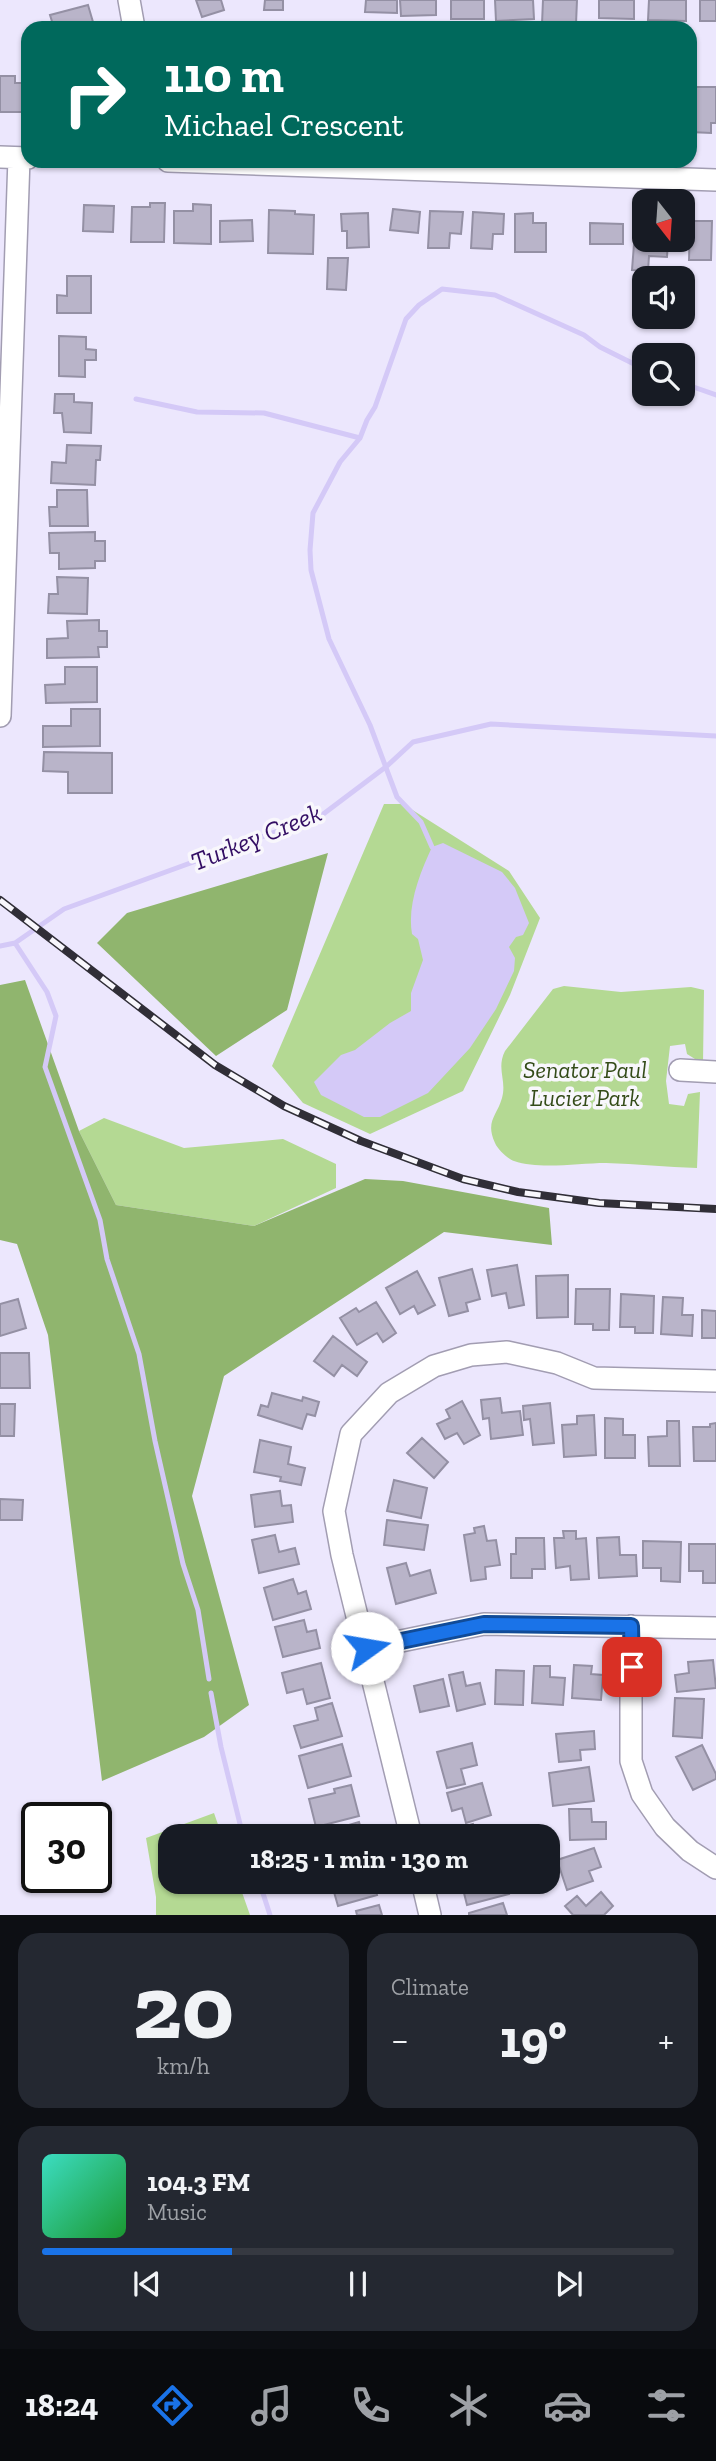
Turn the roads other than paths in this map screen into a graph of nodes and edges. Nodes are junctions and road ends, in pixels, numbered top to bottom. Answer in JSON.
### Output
{"nodes":[{"id":1,"x":129,"y":0,"type":"edge"},
{"id":2,"x":133,"y":21,"type":"edge"},
{"id":3,"x":16,"y":158,"type":"edge"},
{"id":4,"x":370,"y":168,"type":"edge"},
{"id":5,"x":716,"y":180,"type":"edge"},
{"id":6,"x":0,"y":716,"type":"edge"},
{"id":7,"x":680,"y":1070,"type":"dead end"},
{"id":8,"x":716,"y":1072,"type":"edge"},
{"id":9,"x":716,"y":1381,"type":"edge"},
{"id":10,"x":631,"y":1626,"type":"junction"},
{"id":11,"x":716,"y":1628,"type":"edge"},
{"id":12,"x":367,"y":1648,"type":"junction"},
{"id":13,"x":408,"y":1824,"type":"edge"},
{"id":14,"x":716,"y":1868,"type":"edge"},
{"id":15,"x":425,"y":1894,"type":"edge"},
{"id":16,"x":430,"y":1915,"type":"edge"}],
"edges":[{"from":1,"to":2,"type":"street"},
{"from":3,"to":6,"type":"street"},
{"from":4,"to":5,"type":"street"},
{"from":7,"to":8,"type":"street"},
{"from":9,"to":12,"type":"street"},
{"from":10,"to":11,"type":"street"},
{"from":10,"to":12,"type":"street"},
{"from":10,"to":14,"type":"street"},
{"from":12,"to":13,"type":"street"},
{"from":15,"to":16,"type":"street"}]}
